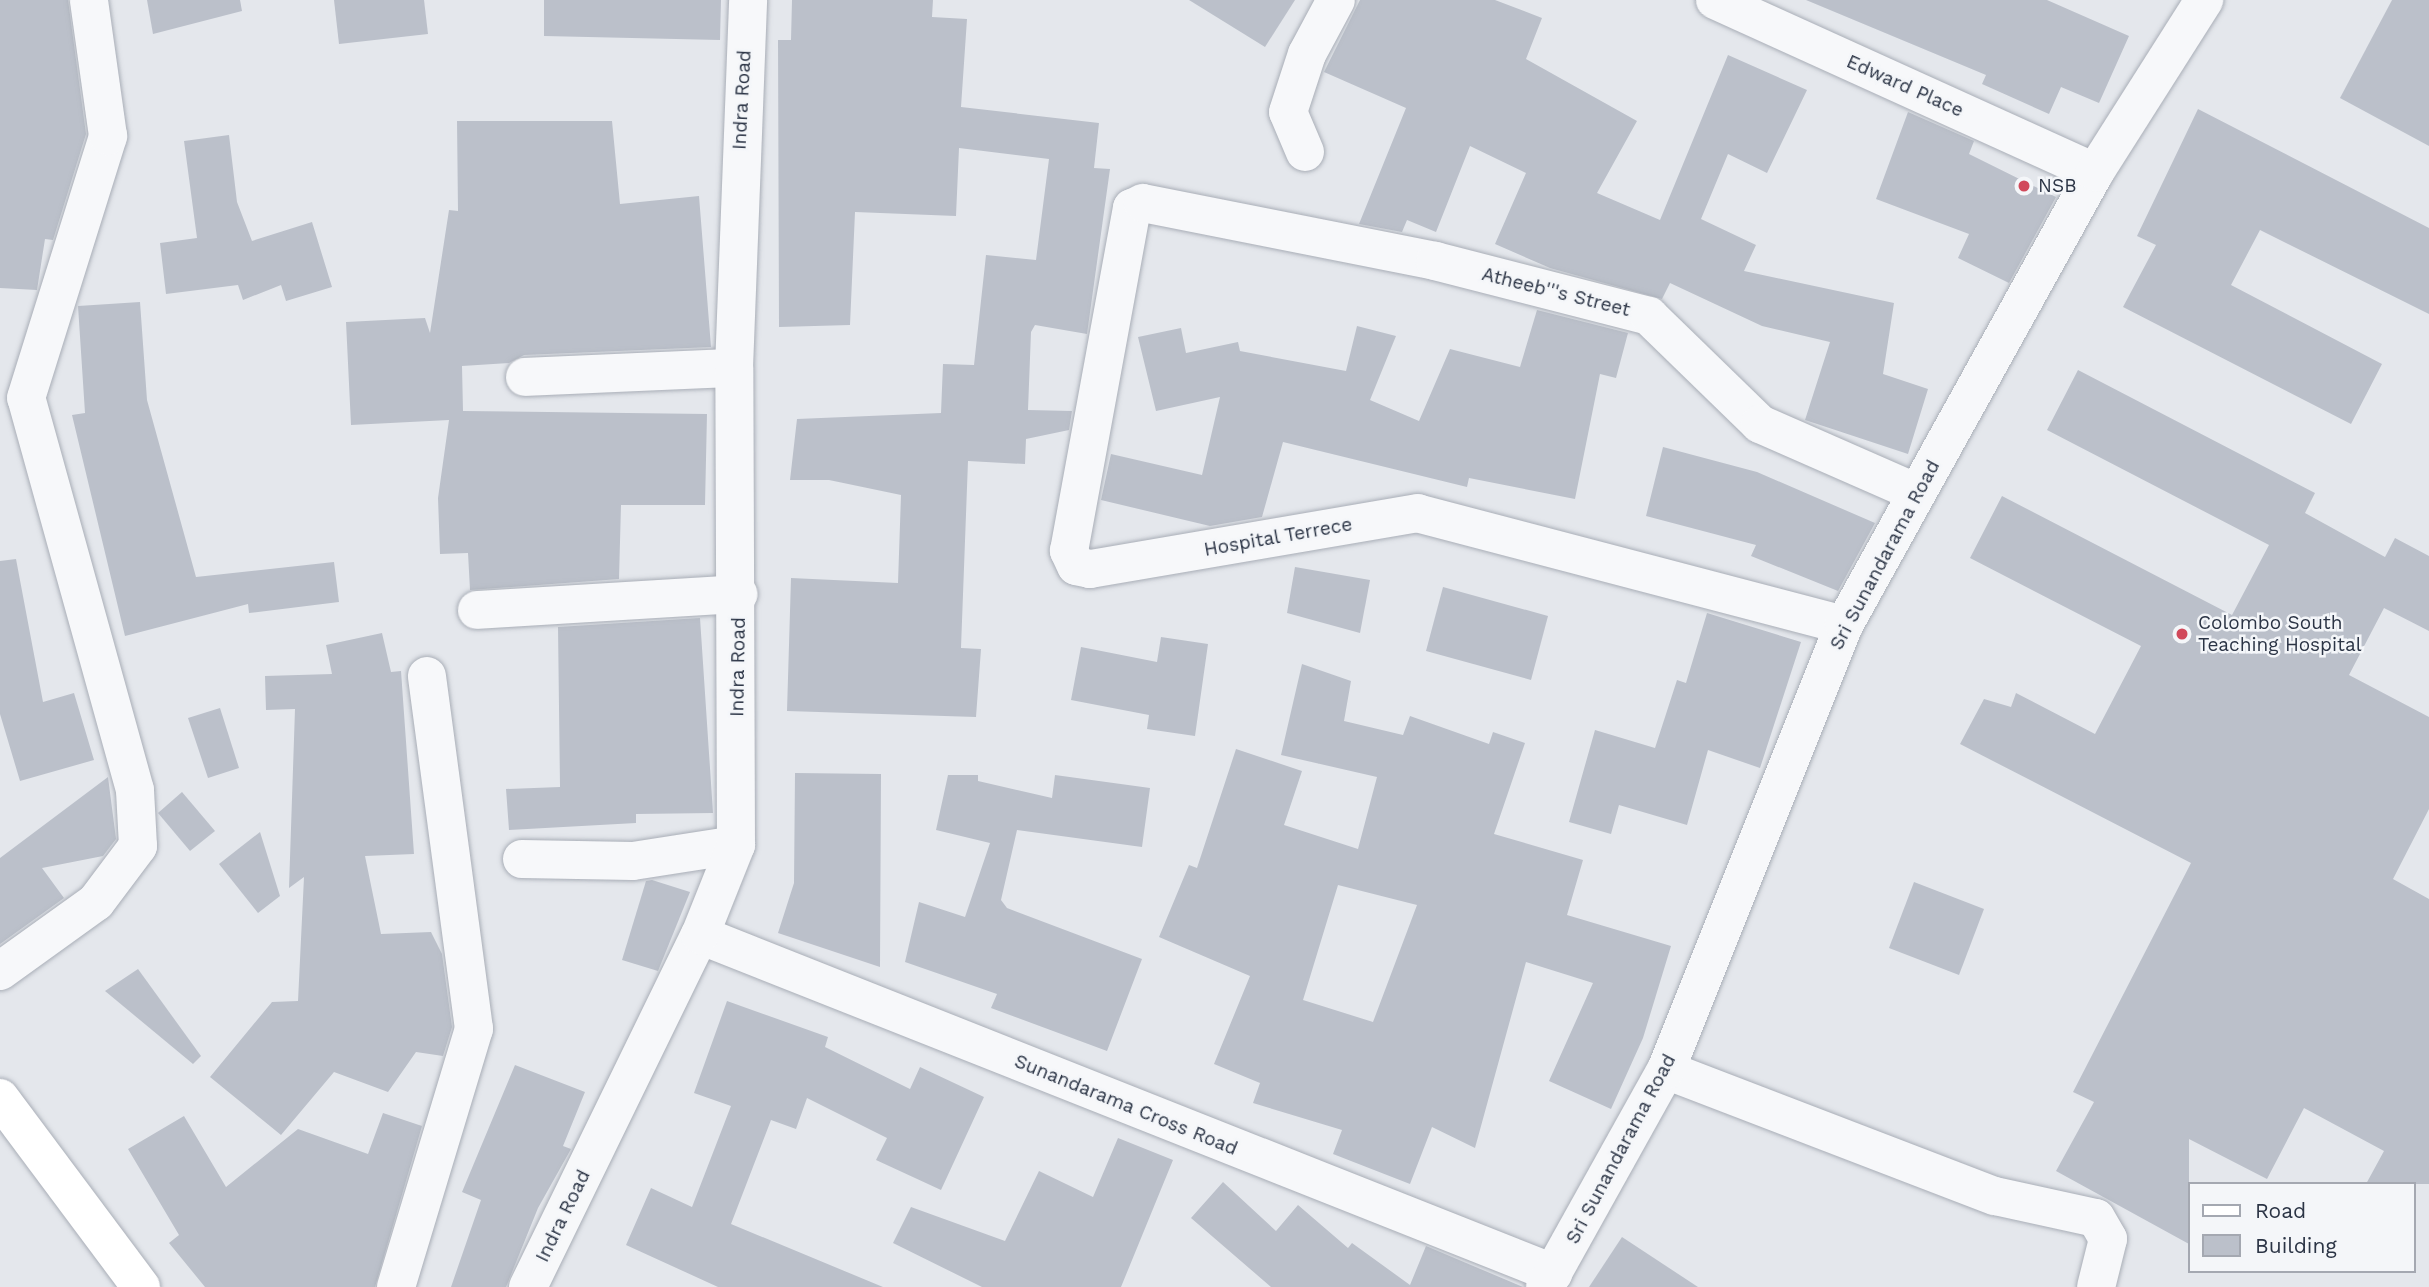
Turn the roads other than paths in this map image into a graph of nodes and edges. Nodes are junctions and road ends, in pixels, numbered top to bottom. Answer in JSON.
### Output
{"nodes":[{"id":1,"x":89,"y":0,"type":"edge"},
{"id":2,"x":748,"y":0,"type":"edge"},
{"id":3,"x":1336,"y":0,"type":"edge"},
{"id":4,"x":1715,"y":0,"type":"edge"},
{"id":5,"x":2204,"y":0,"type":"edge"},
{"id":6,"x":1305,"y":152,"type":"dead end"},
{"id":7,"x":2095,"y":172,"type":"junction"},
{"id":8,"x":1143,"y":203,"type":"joint"},
{"id":9,"x":734,"y":368,"type":"junction"},
{"id":10,"x":525,"y":377,"type":"dead end"},
{"id":11,"x":13,"y":397,"type":"edge"},
{"id":12,"x":1917,"y":493,"type":"junction"},
{"id":13,"x":739,"y":594,"type":"junction"},
{"id":14,"x":477,"y":610,"type":"dead end"},
{"id":15,"x":1844,"y":625,"type":"junction"},
{"id":16,"x":427,"y":676,"type":"dead end"},
{"id":17,"x":736,"y":845,"type":"junction"},
{"id":18,"x":522,"y":859,"type":"dead end"},
{"id":19,"x":700,"y":935,"type":"junction"},
{"id":20,"x":0,"y":971,"type":"edge"},
{"id":21,"x":1666,"y":1070,"type":"junction"},
{"id":22,"x":0,"y":1098,"type":"edge"},
{"id":23,"x":1549,"y":1280,"type":"edge"},
{"id":24,"x":141,"y":1287,"type":"edge"},
{"id":25,"x":396,"y":1287,"type":"edge"},
{"id":26,"x":528,"y":1287,"type":"edge"},
{"id":27,"x":2096,"y":1287,"type":"edge"}],
"edges":[{"from":1,"to":11,"type":"street"},
{"from":2,"to":9,"type":"street","name":"Indra Road"},
{"from":3,"to":6,"type":"street"},
{"from":4,"to":7,"type":"street","name":"Edward Place"},
{"from":5,"to":7,"type":"street","name":"Sri Sunandarama Road"},
{"from":7,"to":12,"type":"street","name":"Sri Sunandarama Road"},
{"from":8,"to":12,"type":"street","name":"Atheeb'''s Street"},
{"from":8,"to":15,"type":"street","name":"Hospital Terrece"},
{"from":9,"to":10,"type":"street"},
{"from":9,"to":13,"type":"street","name":"Indra Road"},
{"from":11,"to":20,"type":"street"},
{"from":12,"to":15,"type":"street","name":"Sri Sunandarama Road"},
{"from":13,"to":14,"type":"street"},
{"from":13,"to":17,"type":"street","name":"Indra Road"},
{"from":15,"to":21,"type":"street","name":"Sri Sunandarama Road"},
{"from":16,"to":25,"type":"street"},
{"from":17,"to":18,"type":"street"},
{"from":17,"to":19,"type":"street","name":"Indra Road"},
{"from":19,"to":23,"type":"street","name":"Sunandarama Cross Road"},
{"from":19,"to":26,"type":"street","name":"Indra Road"},
{"from":21,"to":23,"type":"street","name":"Sri Sunandarama Road"},
{"from":21,"to":27,"type":"street"},
{"from":22,"to":24,"type":"main road"}]}
